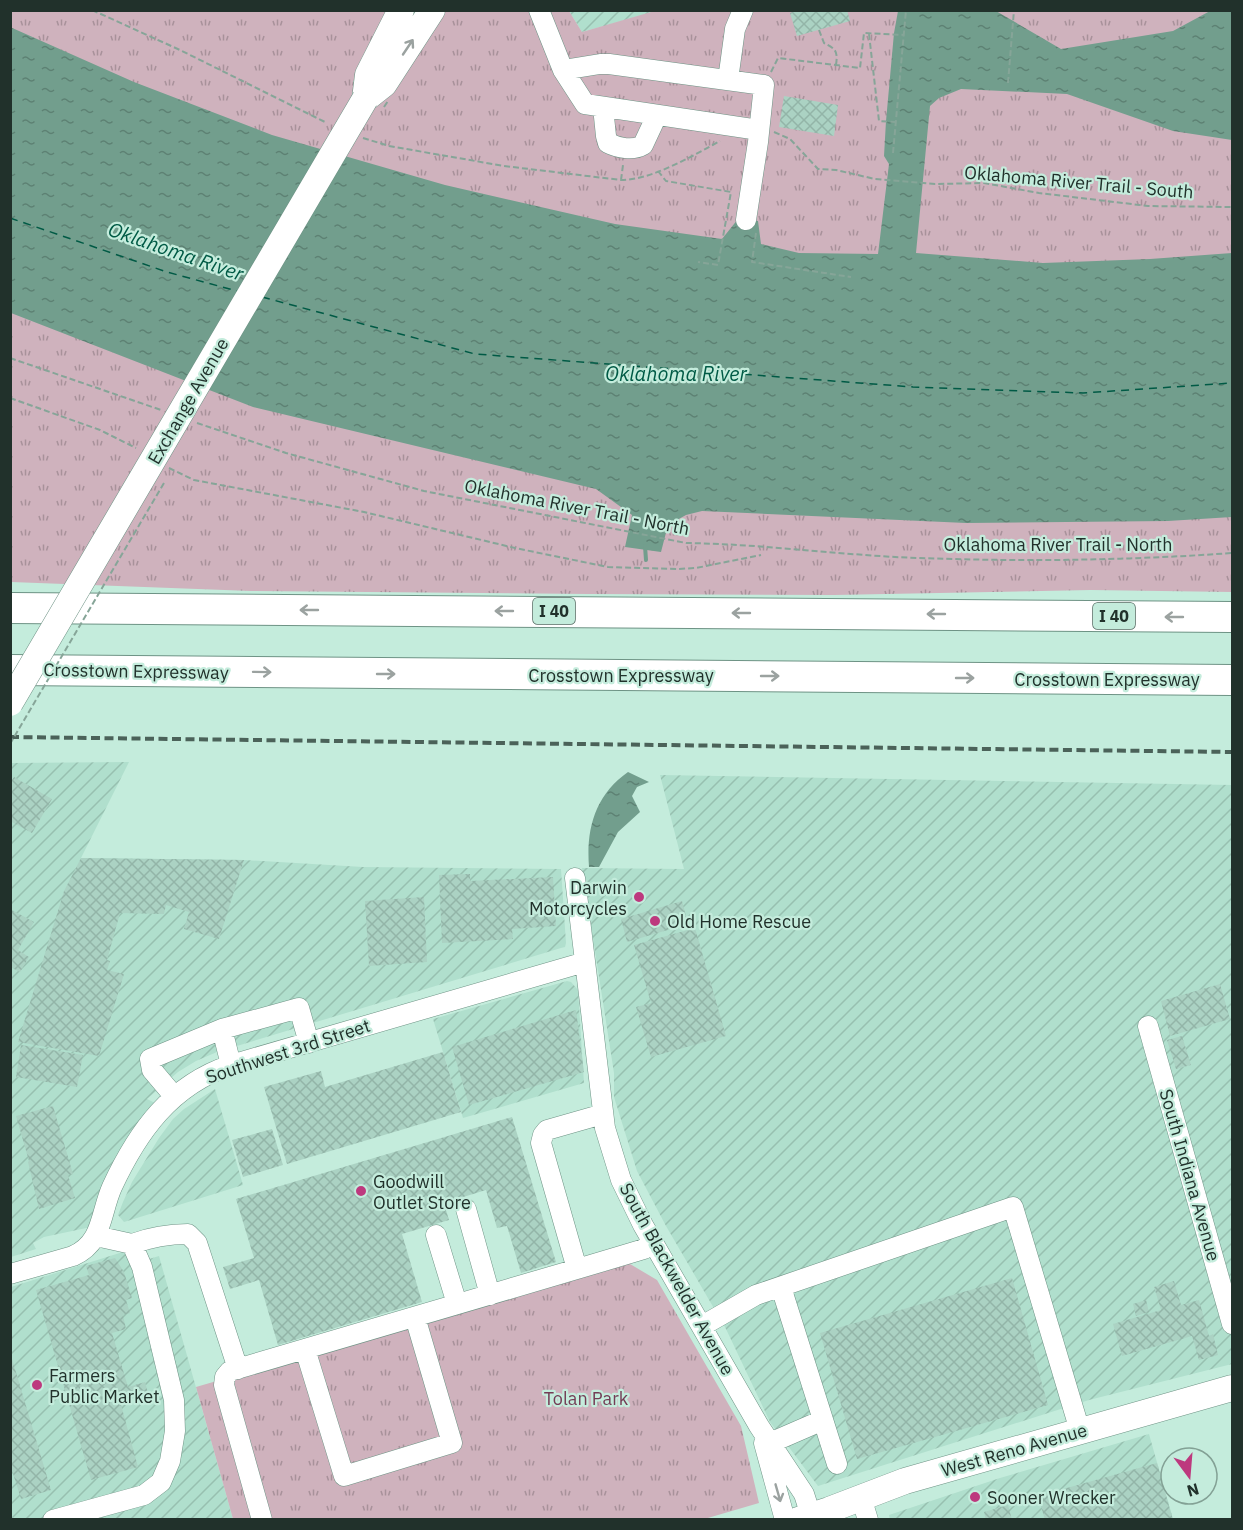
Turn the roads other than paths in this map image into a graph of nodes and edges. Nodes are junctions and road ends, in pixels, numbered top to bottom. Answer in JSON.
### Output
{"nodes":[{"id":1,"x":401,"y":10,"type":"edge"},
{"id":2,"x":432,"y":10,"type":"edge"},
{"id":3,"x":539,"y":10,"type":"edge"},
{"id":4,"x":743,"y":10,"type":"edge"},
{"id":5,"x":563,"y":70,"type":"junction"},
{"id":6,"x":728,"y":80,"type":"junction"},
{"id":7,"x":365,"y":99,"type":"junction"},
{"id":8,"x":603,"y":107,"type":"junction"},
{"id":9,"x":657,"y":115,"type":"junction"},
{"id":10,"x":759,"y":130,"type":"junction"},
{"id":11,"x":751,"y":225,"type":"road end"},
{"id":12,"x":19,"y":607,"type":"edge"},
{"id":13,"x":1233,"y":617,"type":"edge"},
{"id":14,"x":10,"y":670,"type":"edge"},
{"id":15,"x":1233,"y":680,"type":"edge"},
{"id":16,"x":10,"y":703,"type":"edge"},
{"id":17,"x":575,"y":878,"type":"dead end"},
{"id":18,"x":585,"y":962,"type":"junction"},
{"id":19,"x":1148,"y":1026,"type":"dead end"},
{"id":20,"x":222,"y":1029,"type":"junction"},
{"id":21,"x":309,"y":1043,"type":"junction"},
{"id":22,"x":231,"y":1065,"type":"junction"},
{"id":23,"x":174,"y":1096,"type":"junction"},
{"id":24,"x":603,"y":1114,"type":"junction"},
{"id":25,"x":466,"y":1209,"type":"dead end"},
{"id":26,"x":436,"y":1235,"type":"dead end"},
{"id":27,"x":96,"y":1236,"type":"junction"},
{"id":28,"x":653,"y":1242,"type":"junction"},
{"id":29,"x":132,"y":1244,"type":"junction"},
{"id":30,"x":578,"y":1269,"type":"junction"},
{"id":31,"x":10,"y":1274,"type":"edge"},
{"id":32,"x":782,"y":1287,"type":"junction"},
{"id":33,"x":490,"y":1294,"type":"junction"},
{"id":34,"x":457,"y":1304,"type":"junction"},
{"id":35,"x":416,"y":1317,"type":"junction"},
{"id":36,"x":1233,"y":1324,"type":"edge"},
{"id":37,"x":702,"y":1326,"type":"junction"},
{"id":38,"x":305,"y":1349,"type":"junction"},
{"id":39,"x":238,"y":1368,"type":"junction"},
{"id":40,"x":1233,"y":1388,"type":"edge"},
{"id":41,"x":824,"y":1420,"type":"junction"},
{"id":42,"x":759,"y":1426,"type":"junction"},
{"id":43,"x":1080,"y":1431,"type":"junction"},
{"id":44,"x":770,"y":1443,"type":"junction"},
{"id":45,"x":837,"y":1464,"type":"dead end"},
{"id":46,"x":864,"y":1508,"type":"edge"},
{"id":47,"x":805,"y":1518,"type":"edge"},
{"id":48,"x":53,"y":1520,"type":"edge"},
{"id":49,"x":262,"y":1520,"type":"edge"},
{"id":50,"x":785,"y":1520,"type":"edge"}],
"edges":[{"from":1,"to":7,"type":"main road","name":"Exchange Avenue"},
{"from":7,"to":2,"type":"main road","name":"Exchange Avenue","one_way":true},
{"from":3,"to":5,"type":"street"},
{"from":4,"to":6,"type":"street"},
{"from":5,"to":6,"type":"street"},
{"from":5,"to":8,"type":"street"},
{"from":6,"to":10,"type":"street"},
{"from":7,"to":16,"type":"main road","name":"Exchange Avenue","bridge":true},
{"from":8,"to":9,"type":"street"},
{"from":8,"to":9,"type":"street"},
{"from":9,"to":10,"type":"street"},
{"from":10,"to":11,"type":"street"},
{"from":13,"to":12,"type":"highway","number":"I 40","one_way":true},
{"from":14,"to":15,"type":"highway","name":"Crosstown Expressway","one_way":true},
{"from":17,"to":18,"type":"street","name":"South Blackwelder Avenue"},
{"from":18,"to":21,"type":"street","name":"Southwest 3rd Street"},
{"from":18,"to":24,"type":"street","name":"South Blackwelder Avenue"},
{"from":19,"to":36,"type":"street","name":"South Indiana Avenue"},
{"from":20,"to":21,"type":"street"},
{"from":20,"to":22,"type":"street"},
{"from":20,"to":23,"type":"street"},
{"from":21,"to":22,"type":"street","name":"Southwest 3rd Street"},
{"from":22,"to":23,"type":"street","name":"Southwest 3rd Street"},
{"from":23,"to":27,"type":"street","name":"Southwest 3rd Street"},
{"from":24,"to":28,"type":"street","name":"South Blackwelder Avenue"},
{"from":24,"to":30,"type":"street"},
{"from":25,"to":33,"type":"street"},
{"from":26,"to":34,"type":"street"},
{"from":27,"to":29,"type":"street"},
{"from":27,"to":31,"type":"street"},
{"from":28,"to":30,"type":"street"},
{"from":28,"to":37,"type":"street","name":"South Blackwelder Avenue"},
{"from":29,"to":39,"type":"street"},
{"from":29,"to":48,"type":"street"},
{"from":30,"to":33,"type":"street"},
{"from":32,"to":37,"type":"street"},
{"from":32,"to":41,"type":"street"},
{"from":32,"to":43,"type":"street"},
{"from":33,"to":34,"type":"street"},
{"from":34,"to":35,"type":"street"},
{"from":35,"to":38,"type":"street"},
{"from":35,"to":38,"type":"street"},
{"from":37,"to":42,"type":"street","name":"South Blackwelder Avenue"},
{"from":38,"to":39,"type":"street"},
{"from":39,"to":49,"type":"street"},
{"from":40,"to":43,"type":"main road","name":"West Reno Avenue"},
{"from":41,"to":44,"type":"street"},
{"from":41,"to":45,"type":"street"},
{"from":42,"to":44,"type":"street","name":"South Blackwelder Avenue"},
{"from":42,"to":50,"type":"street","name":"South Blackwelder Avenue","one_way":true},
{"from":43,"to":46,"type":"main road","name":"West Reno Avenue"},
{"from":44,"to":47,"type":"street","name":"South Blackwelder Avenue"},
{"from":46,"to":47,"type":"main road","name":"West Reno Avenue"}]}
